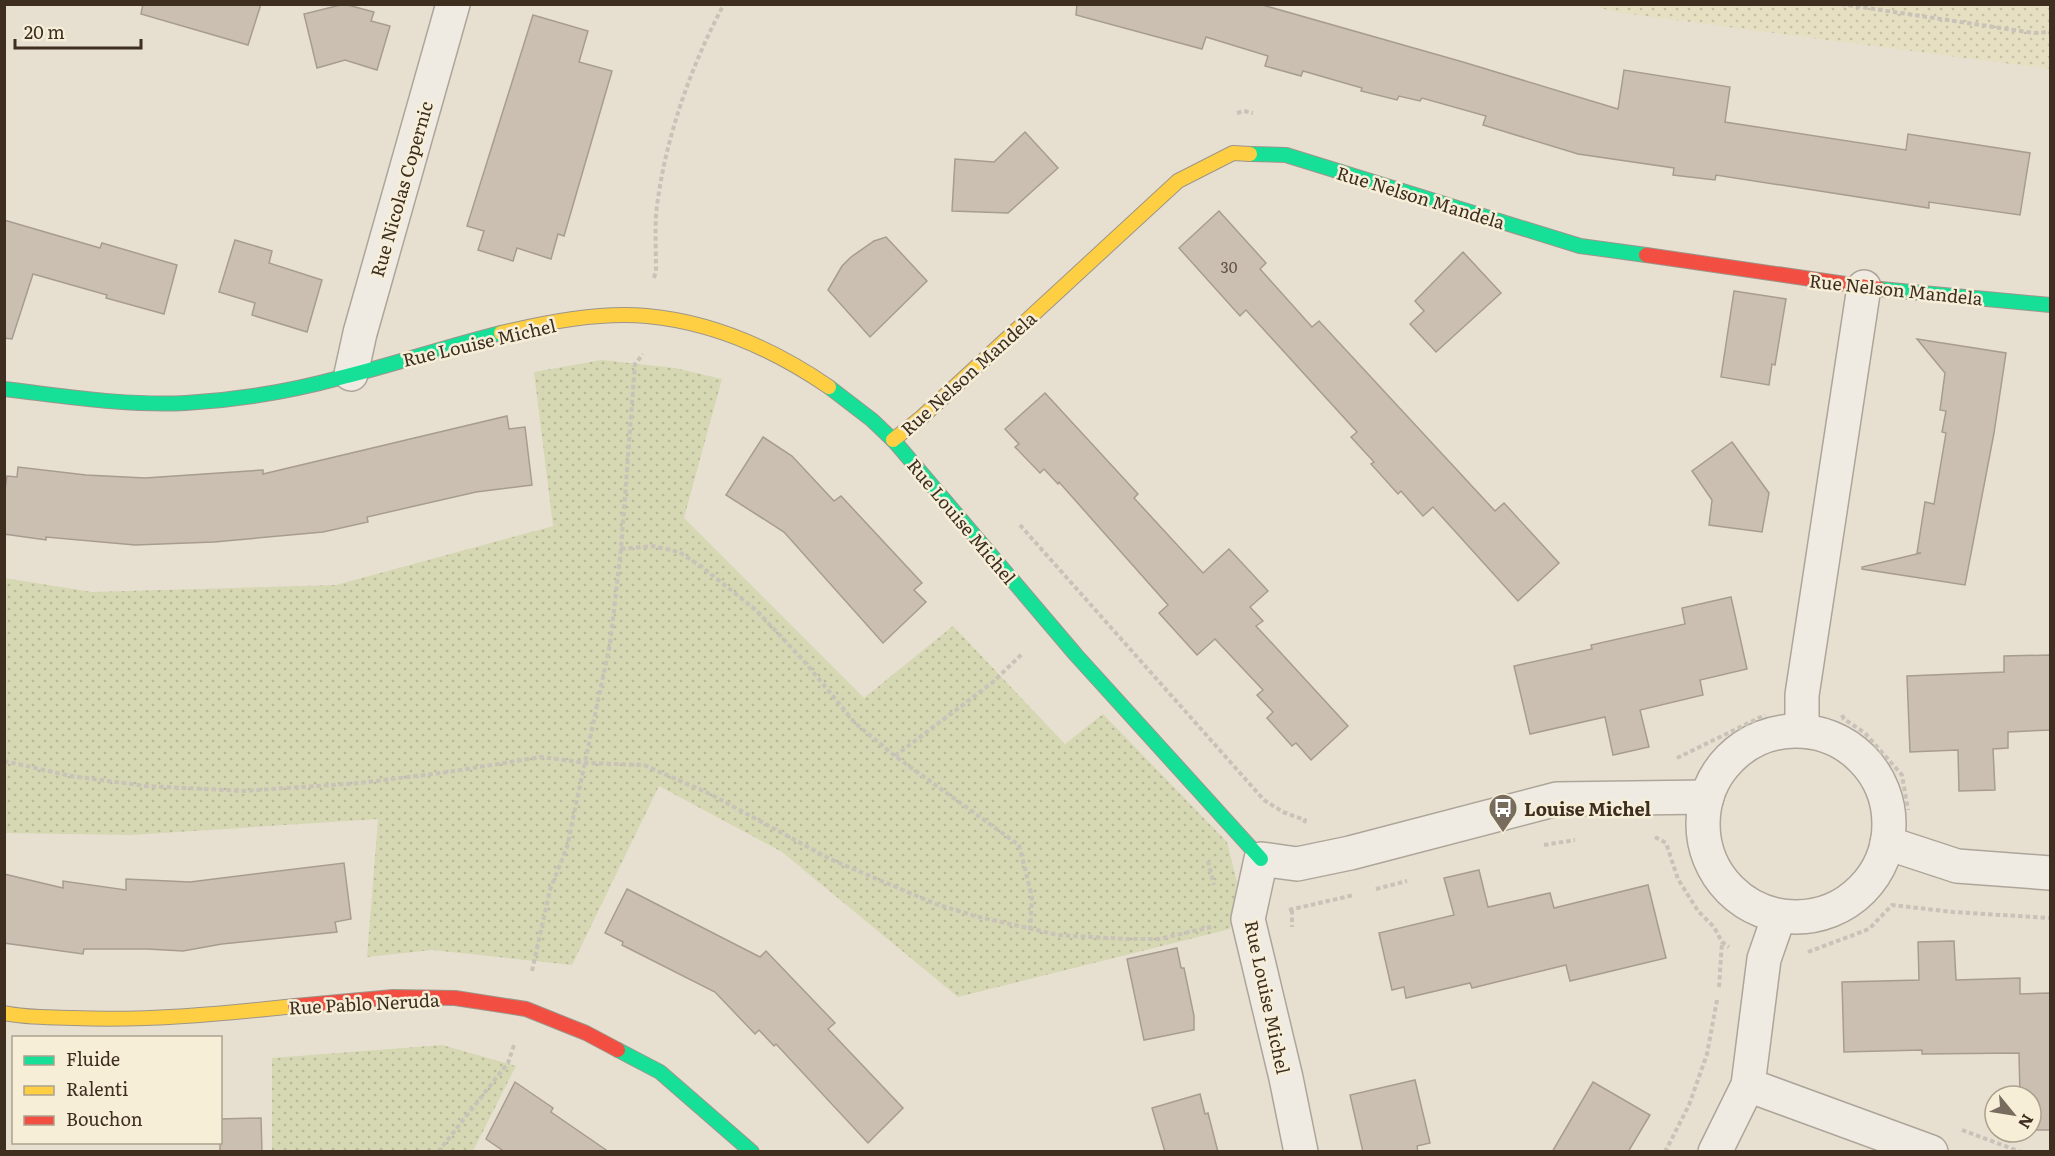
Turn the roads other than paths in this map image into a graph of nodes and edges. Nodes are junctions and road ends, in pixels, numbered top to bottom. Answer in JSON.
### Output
{"nodes":[{"id":1,"x":453,"y":4,"type":"edge"},
{"id":2,"x":1864,"y":287,"type":"junction"},
{"id":3,"x":2050,"y":305,"type":"edge"},
{"id":4,"x":351,"y":375,"type":"junction"},
{"id":5,"x":4,"y":389,"type":"edge"},
{"id":6,"x":893,"y":440,"type":"junction"},
{"id":7,"x":1802,"y":730,"type":"junction"},
{"id":8,"x":1707,"y":797,"type":"junction"},
{"id":9,"x":1887,"y":843,"type":"junction"},
{"id":10,"x":1262,"y":859,"type":"junction"},
{"id":11,"x":2050,"y":873,"type":"edge"},
{"id":12,"x":1779,"y":916,"type":"junction"},
{"id":13,"x":4,"y":1013,"type":"edge"},
{"id":14,"x":1748,"y":1085,"type":"junction"},
{"id":15,"x":752,"y":1152,"type":"edge"},
{"id":16,"x":1301,"y":1152,"type":"edge"},
{"id":17,"x":1715,"y":1152,"type":"edge"},
{"id":18,"x":1931,"y":1152,"type":"edge"}],
"edges":[{"from":1,"to":4,"type":"street","name":"Rue Nicolas Copernic"},
{"from":2,"to":3,"type":"street","name":"Rue Nelson Mandela"},
{"from":2,"to":6,"type":"street","name":"Rue Nelson Mandela"},
{"from":2,"to":7,"type":"street"},
{"from":4,"to":5,"type":"street","name":"Rue Louise Michel"},
{"from":4,"to":6,"type":"street","name":"Rue Louise Michel"},
{"from":6,"to":10,"type":"street","name":"Rue Louise Michel"},
{"from":7,"to":8,"type":"street"},
{"from":7,"to":9,"type":"street"},
{"from":8,"to":10,"type":"street"},
{"from":8,"to":12,"type":"street"},
{"from":9,"to":11,"type":"street"},
{"from":9,"to":12,"type":"street"},
{"from":10,"to":16,"type":"street","name":"Rue Louise Michel"},
{"from":12,"to":14,"type":"street"},
{"from":13,"to":15,"type":"street","name":"Rue Pablo Neruda"},
{"from":14,"to":17,"type":"street"},
{"from":14,"to":18,"type":"street"}]}
